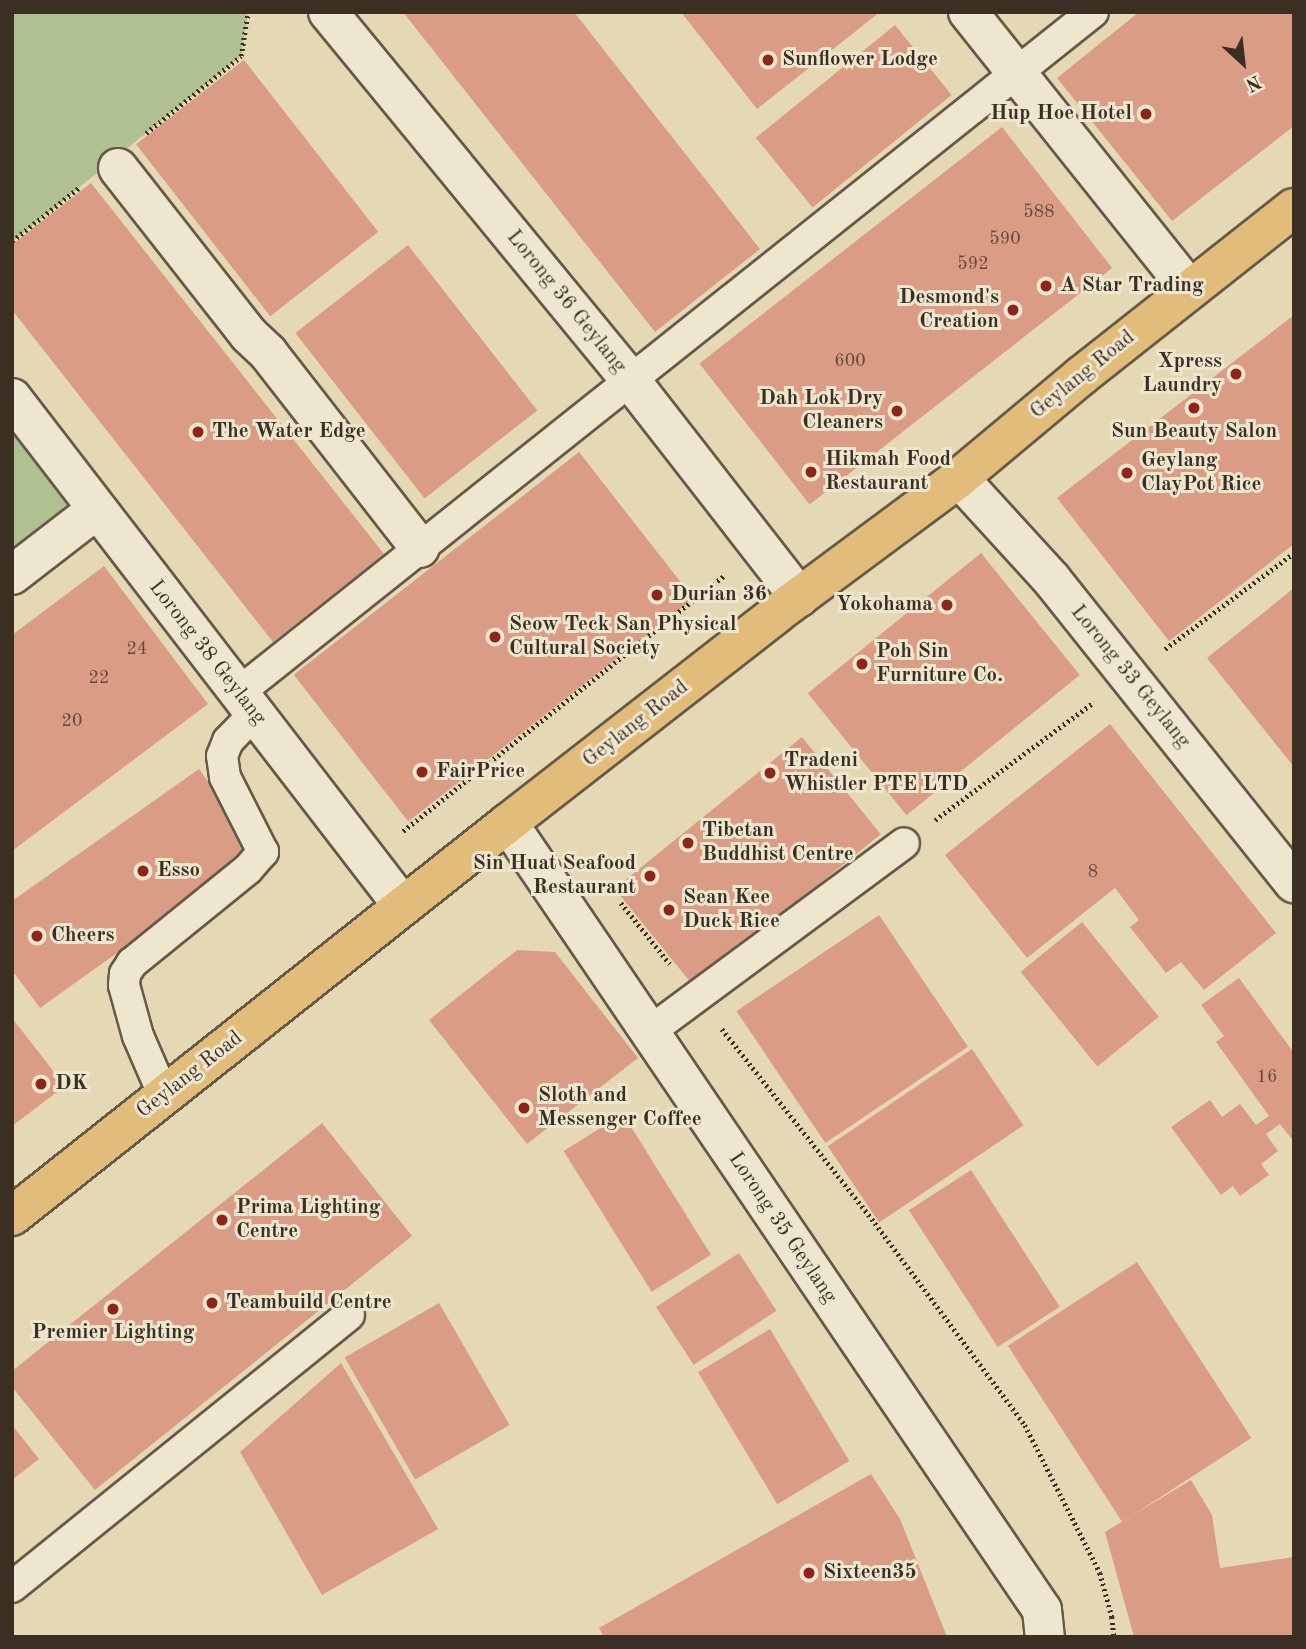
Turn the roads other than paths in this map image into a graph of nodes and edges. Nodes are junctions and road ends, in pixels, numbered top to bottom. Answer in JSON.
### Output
{"nodes":[{"id":1,"x":328,"y":12,"type":"edge"},
{"id":2,"x":968,"y":12,"type":"edge"},
{"id":3,"x":1093,"y":12,"type":"edge"},
{"id":4,"x":1018,"y":73,"type":"junction"},
{"id":5,"x":118,"y":168,"type":"dead end"},
{"id":6,"x":1294,"y":208,"type":"edge"},
{"id":7,"x":1189,"y":289,"type":"junction"},
{"id":8,"x":631,"y":382,"type":"junction"},
{"id":9,"x":12,"y":398,"type":"edge"},
{"id":10,"x":959,"y":478,"type":"junction"},
{"id":11,"x":96,"y":510,"type":"junction"},
{"id":12,"x":420,"y":548,"type":"junction"},
{"id":13,"x":12,"y":575,"type":"edge"},
{"id":14,"x":799,"y":597,"type":"junction"},
{"id":15,"x":246,"y":704,"type":"junction"},
{"id":16,"x":508,"y":823,"type":"junction"},
{"id":17,"x":904,"y":843,"type":"road end"},
{"id":18,"x":1294,"y":883,"type":"edge"},
{"id":19,"x":403,"y":906,"type":"junction"},
{"id":20,"x":649,"y":1032,"type":"junction"},
{"id":21,"x":164,"y":1096,"type":"junction"},
{"id":22,"x":12,"y":1216,"type":"edge"},
{"id":23,"x":349,"y":1315,"type":"dead end"},
{"id":24,"x":12,"y":1587,"type":"edge"},
{"id":25,"x":1045,"y":1637,"type":"edge"}],
"edges":[{"from":1,"to":8,"type":"street","name":"Lorong 36 Geylang"},
{"from":2,"to":4,"type":"street"},
{"from":3,"to":4,"type":"lane"},
{"from":4,"to":7,"type":"street"},
{"from":4,"to":8,"type":"lane"},
{"from":5,"to":12,"type":"street"},
{"from":6,"to":7,"type":"main road","name":"Geylang Road"},
{"from":7,"to":10,"type":"main road","name":"Geylang Road"},
{"from":8,"to":12,"type":"lane"},
{"from":8,"to":14,"type":"street","name":"Lorong 36 Geylang"},
{"from":9,"to":11,"type":"street","name":"Lorong 38 Geylang"},
{"from":10,"to":14,"type":"main road","name":"Geylang Road"},
{"from":10,"to":18,"type":"street","name":"Lorong 33 Geylang"},
{"from":11,"to":13,"type":"street"},
{"from":11,"to":15,"type":"street","name":"Lorong 38 Geylang"},
{"from":12,"to":15,"type":"lane"},
{"from":14,"to":16,"type":"main road","name":"Geylang Road"},
{"from":15,"to":19,"type":"street","name":"Lorong 38 Geylang"},
{"from":15,"to":21,"type":"lane"},
{"from":16,"to":19,"type":"main road","name":"Geylang Road"},
{"from":16,"to":20,"type":"street","name":"Lorong 35 Geylang"},
{"from":17,"to":20,"type":"lane"},
{"from":19,"to":21,"type":"main road","name":"Geylang Road"},
{"from":20,"to":25,"type":"street","name":"Lorong 35 Geylang"},
{"from":21,"to":22,"type":"main road","name":"Geylang Road"},
{"from":23,"to":24,"type":"lane"}]}
